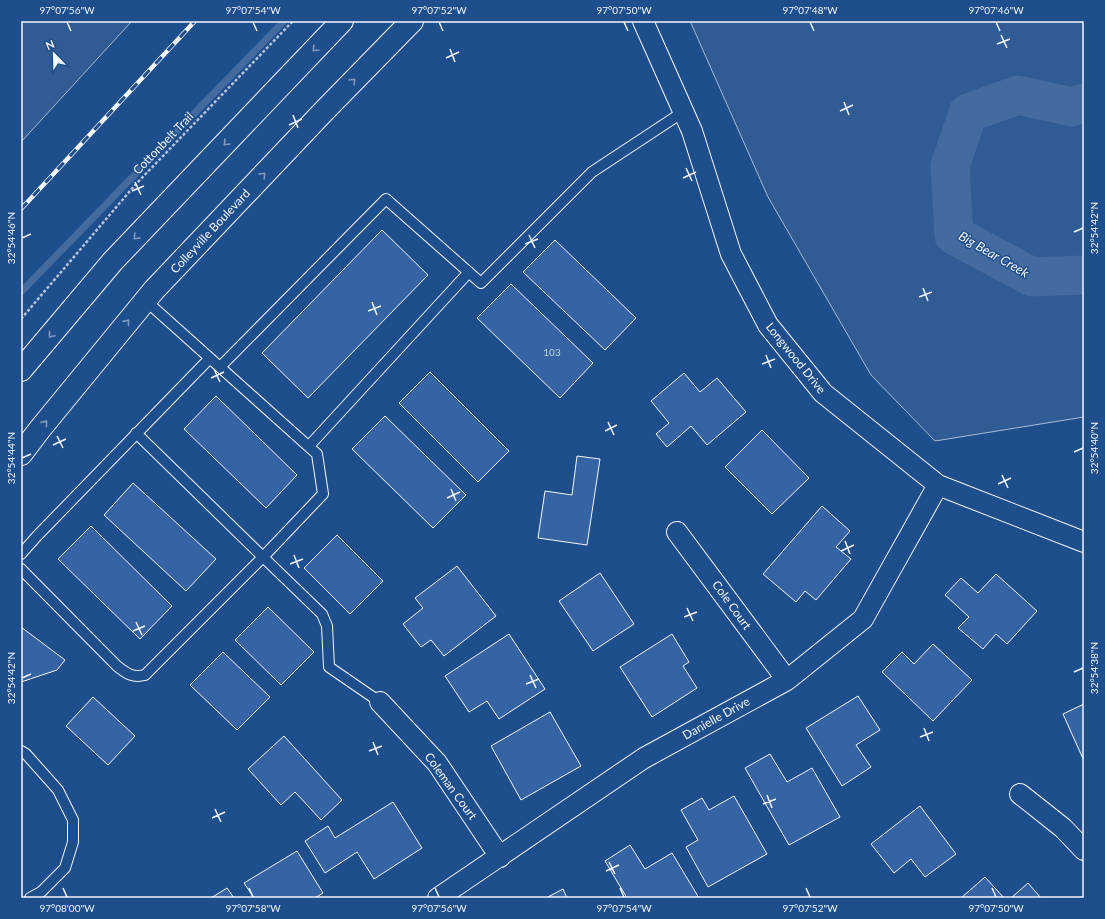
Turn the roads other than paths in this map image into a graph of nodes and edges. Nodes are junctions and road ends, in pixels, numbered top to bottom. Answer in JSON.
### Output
{"nodes":[{"id":1,"x":342,"y":21,"type":"edge"},
{"id":2,"x":412,"y":21,"type":"edge"},
{"id":3,"x":643,"y":21,"type":"edge"},
{"id":4,"x":683,"y":112,"type":"junction"},
{"id":5,"x":469,"y":272,"type":"junction"},
{"id":6,"x":145,"y":300,"type":"junction"},
{"id":7,"x":210,"y":358,"type":"junction"},
{"id":8,"x":220,"y":367,"type":"junction"},
{"id":9,"x":21,"y":370,"type":"edge"},
{"id":10,"x":136,"y":433,"type":"junction"},
{"id":11,"x":309,"y":446,"type":"junction"},
{"id":12,"x":21,"y":454,"type":"edge"},
{"id":13,"x":938,"y":485,"type":"junction"},
{"id":14,"x":677,"y":532,"type":"dead end"},
{"id":15,"x":1084,"y":542,"type":"edge"},
{"id":16,"x":21,"y":554,"type":"edge"},
{"id":17,"x":262,"y":557,"type":"junction"},
{"id":18,"x":21,"y":569,"type":"edge"},
{"id":19,"x":787,"y":680,"type":"junction"},
{"id":20,"x":380,"y":702,"type":"joint"},
{"id":21,"x":21,"y":751,"type":"edge"},
{"id":22,"x":1020,"y":794,"type":"dead end"},
{"id":23,"x":1084,"y":850,"type":"edge"},
{"id":24,"x":500,"y":857,"type":"junction"},
{"id":25,"x":30,"y":898,"type":"edge"},
{"id":26,"x":438,"y":898,"type":"edge"}],
"edges":[{"from":1,"to":9,"type":"main road","one_way":true},
{"from":6,"to":2,"type":"main road","name":"Colleyville Boulevard","one_way":true},
{"from":3,"to":4,"type":"street","name":"Longwood Drive"},
{"from":4,"to":5,"type":"lane"},
{"from":4,"to":13,"type":"street","name":"Longwood Drive"},
{"from":5,"to":8,"type":"lane"},
{"from":5,"to":11,"type":"lane"},
{"from":6,"to":7,"type":"lane"},
{"from":12,"to":6,"type":"main road","name":"Colleyville Boulevard","one_way":true},
{"from":7,"to":8,"type":"lane"},
{"from":7,"to":10,"type":"lane"},
{"from":8,"to":11,"type":"lane"},
{"from":10,"to":16,"type":"lane"},
{"from":10,"to":17,"type":"lane"},
{"from":11,"to":17,"type":"lane"},
{"from":13,"to":15,"type":"street","name":"Longwood Drive"},
{"from":13,"to":19,"type":"street","name":"Danielle Drive"},
{"from":14,"to":19,"type":"street","name":"Cole Court"},
{"from":17,"to":18,"type":"lane"},
{"from":17,"to":20,"type":"lane"},
{"from":19,"to":24,"type":"street","name":"Danielle Drive"},
{"from":20,"to":24,"type":"street","name":"Coleman Court"},
{"from":21,"to":25,"type":"lane"},
{"from":22,"to":23,"type":"street"},
{"from":24,"to":26,"type":"street","name":"Danielle Drive"}]}
